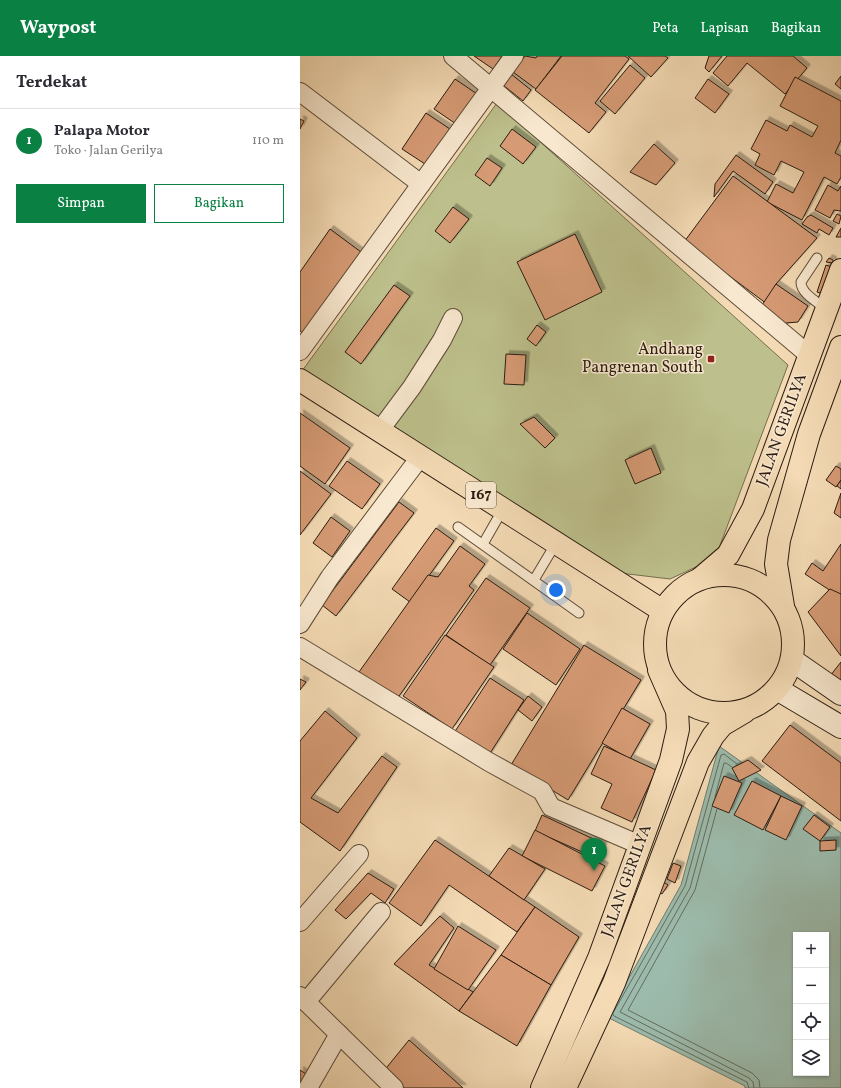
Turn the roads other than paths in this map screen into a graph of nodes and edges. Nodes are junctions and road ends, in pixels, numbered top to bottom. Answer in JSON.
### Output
{"nodes":[{"id":1,"x":453,"y":56,"type":"edge"},
{"id":2,"x":514,"y":56,"type":"edge"},
{"id":3,"x":492,"y":87,"type":"junction"},
{"id":4,"x":300,"y":92,"type":"edge"},
{"id":5,"x":421,"y":184,"type":"junction"},
{"id":6,"x":817,"y":258,"type":"dead end"},
{"id":7,"x":841,"y":270,"type":"edge"},
{"id":8,"x":826,"y":309,"type":"junction"},
{"id":9,"x":453,"y":318,"type":"dead end"},
{"id":10,"x":841,"y":347,"type":"edge"},
{"id":11,"x":300,"y":350,"type":"edge"},
{"id":12,"x":809,"y":355,"type":"junction"},
{"id":13,"x":300,"y":380,"type":"edge"},
{"id":14,"x":380,"y":430,"type":"junction"},
{"id":15,"x":421,"y":456,"type":"junction"},
{"id":16,"x":503,"y":509,"type":"junction"},
{"id":17,"x":458,"y":527,"type":"dead end"},
{"id":18,"x":556,"y":543,"type":"junction"},
{"id":19,"x":483,"y":544,"type":"junction"},
{"id":20,"x":701,"y":578,"type":"junction"},
{"id":21,"x":534,"y":580,"type":"junction"},
{"id":22,"x":782,"y":606,"type":"junction"},
{"id":23,"x":663,"y":611,"type":"junction"},
{"id":24,"x":579,"y":613,"type":"dead end"},
{"id":25,"x":300,"y":624,"type":"edge"},
{"id":26,"x":300,"y":646,"type":"edge"},
{"id":27,"x":792,"y":660,"type":"junction"},
{"id":28,"x":659,"y":670,"type":"junction"},
{"id":29,"x":777,"y":689,"type":"junction"},
{"id":30,"x":841,"y":694,"type":"edge"},
{"id":31,"x":750,"y":708,"type":"junction"},
{"id":32,"x":841,"y":727,"type":"edge"},
{"id":33,"x":640,"y":845,"type":"junction"},
{"id":34,"x":359,"y":854,"type":"dead end"},
{"id":35,"x":381,"y":912,"type":"dead end"},
{"id":36,"x":300,"y":922,"type":"edge"},
{"id":37,"x":303,"y":999,"type":"edge"},
{"id":38,"x":339,"y":1034,"type":"junction"},
{"id":39,"x":562,"y":1046,"type":"junction"},
{"id":40,"x":582,"y":1055,"type":"junction"},
{"id":41,"x":308,"y":1088,"type":"edge"},
{"id":42,"x":394,"y":1088,"type":"edge"},
{"id":43,"x":542,"y":1088,"type":"edge"},
{"id":44,"x":565,"y":1088,"type":"edge"}],
"edges":[{"from":1,"to":3,"type":"street"},
{"from":2,"to":3,"type":"street"},
{"from":3,"to":5,"type":"street"},
{"from":3,"to":12,"type":"street"},
{"from":4,"to":5,"type":"street"},
{"from":5,"to":11,"type":"street"},
{"from":6,"to":8,"type":"lane"},
{"from":7,"to":8,"type":"main road","name":"JALAN GERILYA"},
{"from":8,"to":12,"type":"main road","name":"JALAN GERILYA"},
{"from":9,"to":14,"type":"street"},
{"from":10,"to":22,"type":"main road","name":"JALAN GERILYA"},
{"from":12,"to":20,"type":"main road","name":"JALAN GERILYA"},
{"from":13,"to":14,"type":"main road","number":"167"},
{"from":14,"to":15,"type":"main road","number":"167"},
{"from":15,"to":16,"type":"main road","number":"167"},
{"from":15,"to":25,"type":"street"},
{"from":16,"to":18,"type":"main road","number":"167"},
{"from":16,"to":19,"type":"lane"},
{"from":17,"to":19,"type":"lane"},
{"from":18,"to":21,"type":"lane"},
{"from":18,"to":23,"type":"main road","number":"167"},
{"from":19,"to":21,"type":"lane"},
{"from":20,"to":22,"type":"main road"},
{"from":20,"to":23,"type":"main road"},
{"from":21,"to":24,"type":"lane"},
{"from":22,"to":27,"type":"main road"},
{"from":23,"to":28,"type":"main road"},
{"from":26,"to":33,"type":"street"},
{"from":27,"to":29,"type":"main road"},
{"from":27,"to":30,"type":"street"},
{"from":28,"to":31,"type":"main road"},
{"from":28,"to":33,"type":"main road","name":"JALAN GERILYA"},
{"from":29,"to":31,"type":"main road"},
{"from":29,"to":32,"type":"street"},
{"from":31,"to":40,"type":"main road","name":"JALAN GERILYA"},
{"from":33,"to":39,"type":"main road","name":"JALAN GERILYA"},
{"from":34,"to":36,"type":"street"},
{"from":35,"to":37,"type":"street"},
{"from":37,"to":38,"type":"street"},
{"from":38,"to":41,"type":"street"},
{"from":38,"to":42,"type":"street"},
{"from":39,"to":40,"type":"main road"},
{"from":39,"to":43,"type":"main road","name":"JALAN GERILYA"},
{"from":40,"to":44,"type":"main road","name":"JALAN GERILYA"}]}
